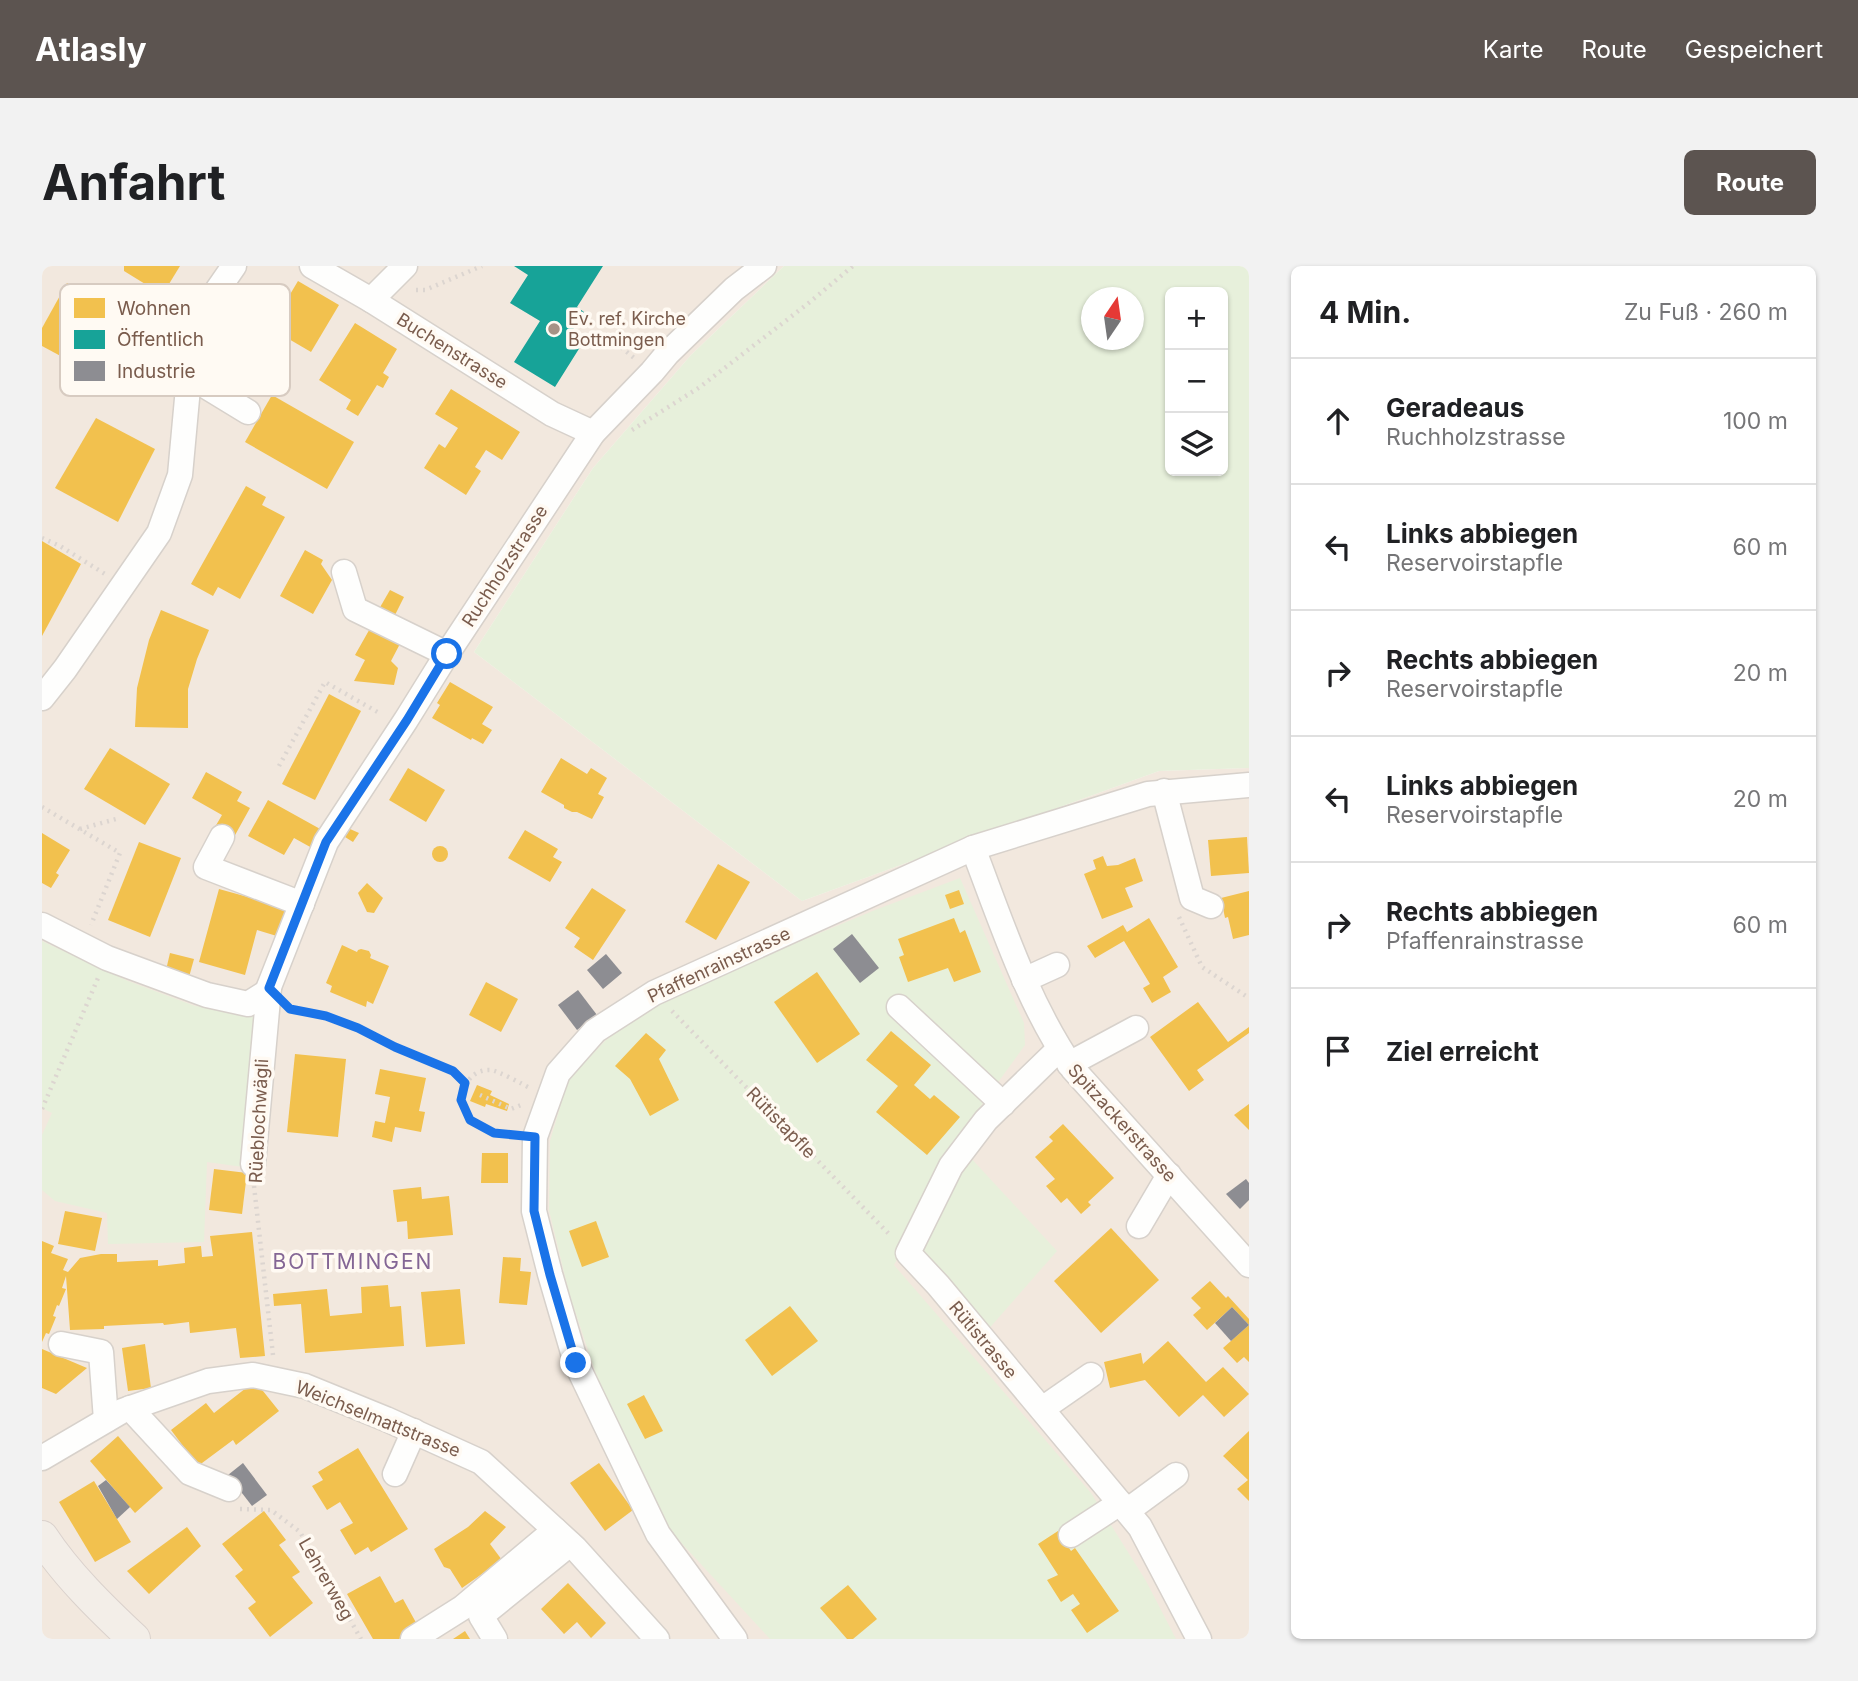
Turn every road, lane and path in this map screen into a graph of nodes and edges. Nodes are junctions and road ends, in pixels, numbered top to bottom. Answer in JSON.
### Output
{"nodes":[{"id":1,"x":234,"y":266,"type":"edge"},
{"id":2,"x":312,"y":266,"type":"edge"},
{"id":3,"x":404,"y":266,"type":"edge"},
{"id":4,"x":482,"y":266,"type":"edge"},
{"id":5,"x":764,"y":266,"type":"edge"},
{"id":6,"x":853,"y":266,"type":"edge"},
{"id":7,"x":736,"y":277,"type":"edge"},
{"id":8,"x":222,"y":284,"type":"edge"},
{"id":9,"x":375,"y":295,"type":"junction"},
{"id":10,"x":605,"y":334,"type":"dead end"},
{"id":11,"x":652,"y":372,"type":"junction"},
{"id":12,"x":187,"y":396,"type":"edge"},
{"id":13,"x":222,"y":396,"type":"edge"},
{"id":14,"x":248,"y":412,"type":"dead end"},
{"id":15,"x":593,"y":433,"type":"junction"},
{"id":16,"x":42,"y":538,"type":"edge"},
{"id":17,"x":344,"y":572,"type":"dead end"},
{"id":18,"x":123,"y":584,"type":"junction"},
{"id":19,"x":447,"y":654,"type":"junction"},
{"id":20,"x":42,"y":698,"type":"edge"},
{"id":21,"x":403,"y":726,"type":"junction"},
{"id":22,"x":279,"y":766,"type":"dead end"},
{"id":23,"x":1249,"y":785,"type":"edge"},
{"id":24,"x":1164,"y":791,"type":"junction"},
{"id":25,"x":42,"y":807,"type":"edge"},
{"id":26,"x":116,"y":819,"type":"dead end"},
{"id":27,"x":79,"y":829,"type":"junction"},
{"id":28,"x":222,"y":837,"type":"dead end"},
{"id":29,"x":973,"y":848,"type":"junction"},
{"id":30,"x":302,"y":904,"type":"junction"},
{"id":31,"x":1211,"y":906,"type":"dead end"},
{"id":32,"x":42,"y":925,"type":"edge"},
{"id":33,"x":83,"y":946,"type":"junction"},
{"id":34,"x":107,"y":958,"type":"junction"},
{"id":35,"x":1057,"y":965,"type":"dead end"},
{"id":36,"x":1024,"y":979,"type":"junction"},
{"id":37,"x":269,"y":988,"type":"junction"},
{"id":38,"x":654,"y":993,"type":"junction"},
{"id":39,"x":899,"y":1007,"type":"dead end"},
{"id":40,"x":1136,"y":1028,"type":"dead end"},
{"id":41,"x":1064,"y":1057,"type":"junction"},
{"id":42,"x":465,"y":1083,"type":"junction"},
{"id":43,"x":480,"y":1095,"type":"dead end"},
{"id":44,"x":549,"y":1099,"type":"junction"},
{"id":45,"x":1003,"y":1104,"type":"junction"},
{"id":46,"x":42,"y":1109,"type":"edge"},
{"id":47,"x":511,"y":1110,"type":"dead end"},
{"id":48,"x":535,"y":1137,"type":"junction"},
{"id":49,"x":253,"y":1164,"type":"joint"},
{"id":50,"x":1169,"y":1175,"type":"junction"},
{"id":51,"x":1139,"y":1226,"type":"dead end"},
{"id":52,"x":908,"y":1253,"type":"junction"},
{"id":53,"x":1249,"y":1265,"type":"edge"},
{"id":54,"x":61,"y":1344,"type":"dead end"},
{"id":55,"x":1091,"y":1375,"type":"dead end"},
{"id":56,"x":276,"y":1380,"type":"junction"},
{"id":57,"x":130,"y":1408,"type":"junction"},
{"id":58,"x":1041,"y":1409,"type":"junction"},
{"id":59,"x":106,"y":1420,"type":"junction"},
{"id":60,"x":414,"y":1432,"type":"junction"},
{"id":61,"x":42,"y":1458,"type":"edge"},
{"id":62,"x":395,"y":1474,"type":"dead end"},
{"id":63,"x":1176,"y":1475,"type":"dead end"},
{"id":64,"x":232,"y":1499,"type":"joint"},
{"id":65,"x":1124,"y":1507,"type":"junction"},
{"id":66,"x":1071,"y":1535,"type":"dead end"},
{"id":67,"x":563,"y":1537,"type":"junction"},
{"id":68,"x":46,"y":1553,"type":"edge"},
{"id":69,"x":134,"y":1639,"type":"edge"},
{"id":70,"x":361,"y":1639,"type":"edge"},
{"id":71,"x":413,"y":1639,"type":"edge"},
{"id":72,"x":495,"y":1639,"type":"edge"},
{"id":73,"x":657,"y":1639,"type":"edge"},
{"id":74,"x":735,"y":1639,"type":"edge"},
{"id":75,"x":1199,"y":1639,"type":"edge"}],
"edges":[{"from":1,"to":8,"type":"street"},
{"from":2,"to":9,"type":"street","name":"Buchenstrasse"},
{"from":3,"to":9,"type":"street"},
{"from":4,"to":9,"type":"path"},
{"from":5,"to":7,"type":"street","name":"Ruchholzstrasse"},
{"from":6,"to":15,"type":"path"},
{"from":7,"to":11,"type":"street","name":"Ruchholzstrasse"},
{"from":9,"to":15,"type":"street","name":"Buchenstrasse"},
{"from":10,"to":11,"type":"path"},
{"from":11,"to":15,"type":"street","name":"Ruchholzstrasse"},
{"from":12,"to":18,"type":"street"},
{"from":13,"to":14,"type":"street"},
{"from":15,"to":19,"type":"street","name":"Ruchholzstrasse"},
{"from":16,"to":18,"type":"path"},
{"from":17,"to":19,"type":"street"},
{"from":18,"to":20,"type":"street"},
{"from":19,"to":21,"type":"street","name":"Ruchholzstrasse"},
{"from":21,"to":22,"type":"path"},
{"from":21,"to":30,"type":"street","name":"Ruchholzstrasse"},
{"from":23,"to":24,"type":"street","name":"Pfaffenrainstrasse"},
{"from":24,"to":29,"type":"street","name":"Pfaffenrainstrasse"},
{"from":24,"to":31,"type":"street"},
{"from":25,"to":27,"type":"path"},
{"from":26,"to":27,"type":"path"},
{"from":27,"to":33,"type":"path"},
{"from":28,"to":30,"type":"street"},
{"from":29,"to":36,"type":"street","name":"Spitzackerstrasse"},
{"from":29,"to":38,"type":"street","name":"Pfaffenrainstrasse"},
{"from":30,"to":37,"type":"street","name":"Ruchholzstrasse"},
{"from":32,"to":33,"type":"street"},
{"from":33,"to":34,"type":"street"},
{"from":34,"to":37,"type":"street"},
{"from":34,"to":46,"type":"path"},
{"from":35,"to":36,"type":"street"},
{"from":36,"to":41,"type":"street","name":"Spitzackerstrasse"},
{"from":37,"to":42,"type":"path"},
{"from":37,"to":49,"type":"street","name":"Rüeblochwägli"},
{"from":38,"to":44,"type":"street","name":"Pfaffenrainstrasse"},
{"from":38,"to":52,"type":"path","name":"Rütistapfle"},
{"from":39,"to":45,"type":"street"},
{"from":40,"to":41,"type":"street"},
{"from":41,"to":45,"type":"street"},
{"from":41,"to":50,"type":"street","name":"Spitzackerstrasse"},
{"from":42,"to":44,"type":"path"},
{"from":42,"to":48,"type":"path"},
{"from":43,"to":47,"type":"path"},
{"from":44,"to":48,"type":"street","name":"Pfaffenrainstrasse"},
{"from":45,"to":52,"type":"street"},
{"from":48,"to":74,"type":"street","name":"Pfaffenrainstrasse"},
{"from":49,"to":56,"type":"path","name":"Rüeblochwägli"},
{"from":50,"to":51,"type":"street"},
{"from":50,"to":53,"type":"street","name":"Spitzackerstrasse"},
{"from":52,"to":58,"type":"street","name":"Rütistrasse"},
{"from":54,"to":59,"type":"street"},
{"from":55,"to":58,"type":"street"},
{"from":56,"to":57,"type":"street","name":"Weichselmattstrasse"},
{"from":56,"to":60,"type":"street","name":"Weichselmattstrasse"},
{"from":57,"to":59,"type":"street","name":"Weichselmattstrasse"},
{"from":57,"to":64,"type":"street"},
{"from":58,"to":65,"type":"street","name":"Rütistrasse"},
{"from":59,"to":61,"type":"street","name":"Weichselmattstrasse"},
{"from":60,"to":62,"type":"street"},
{"from":60,"to":67,"type":"street","name":"Weichselmattstrasse"},
{"from":63,"to":65,"type":"street"},
{"from":64,"to":70,"type":"path","name":"Lehrerweg"},
{"from":65,"to":66,"type":"street"},
{"from":65,"to":75,"type":"street","name":"Rütistrasse"},
{"from":67,"to":71,"type":"street"},
{"from":67,"to":72,"type":"street"},
{"from":67,"to":73,"type":"street","name":"Weichselmattstrasse"},
{"from":68,"to":69,"type":"main road"}]}
